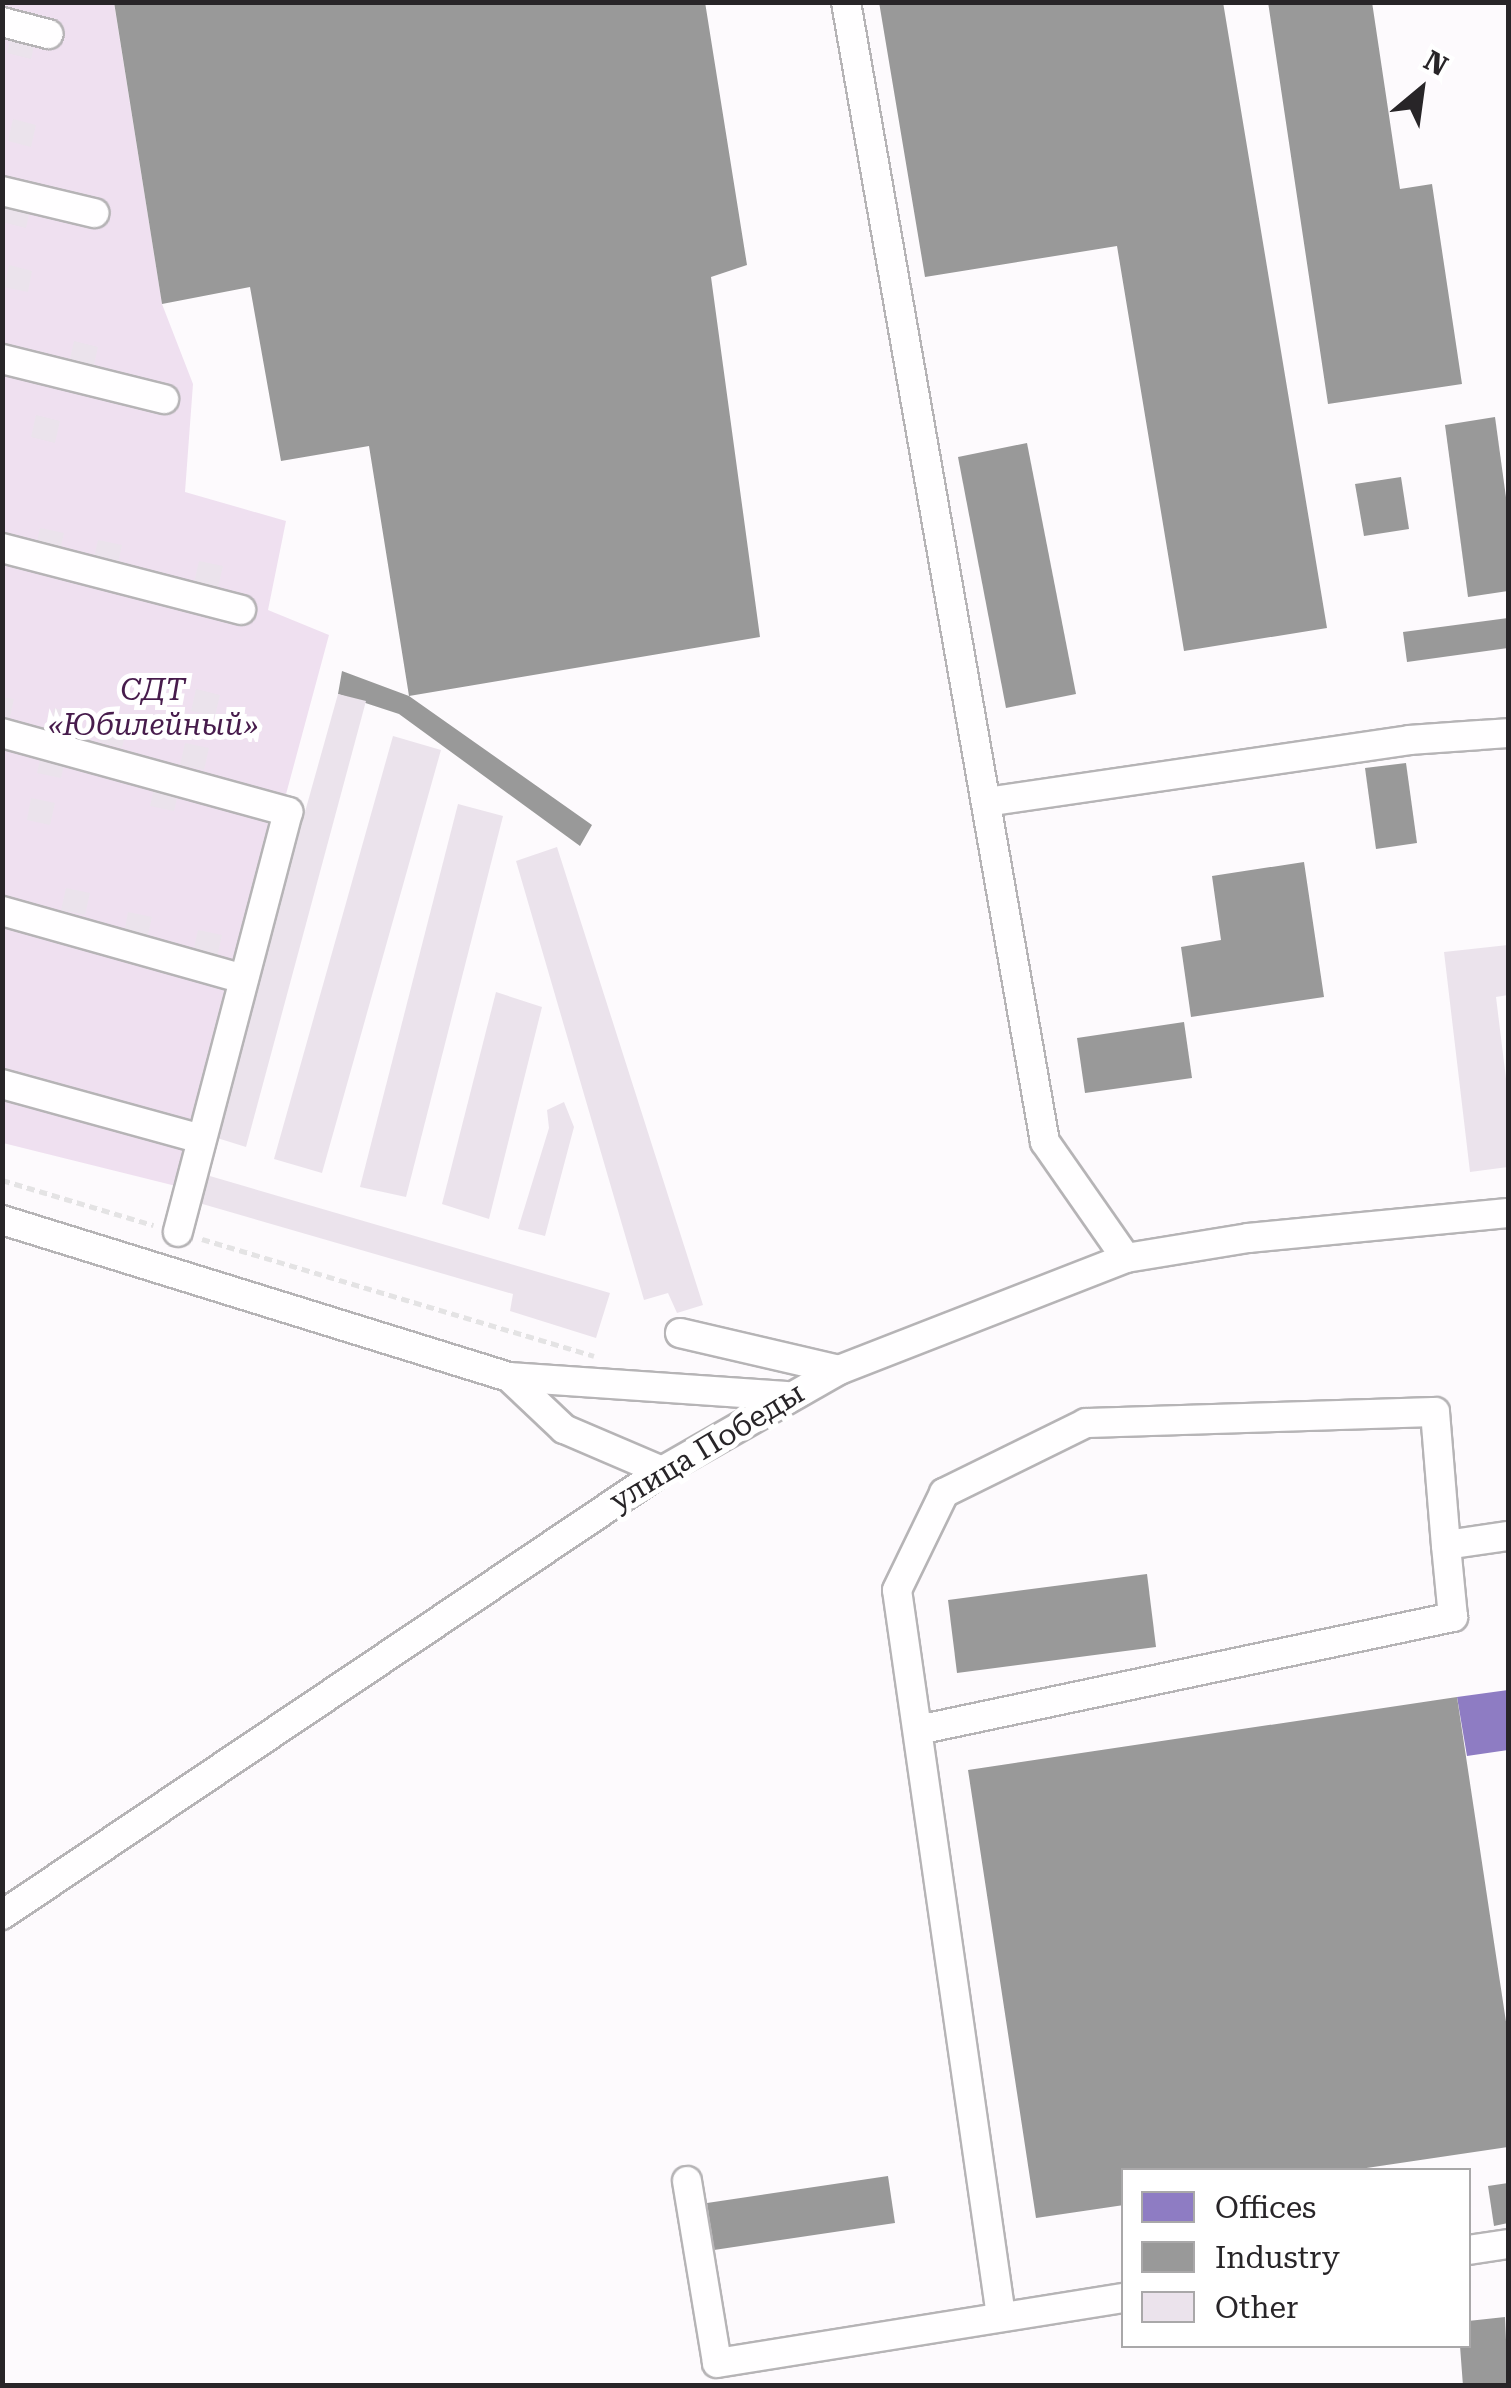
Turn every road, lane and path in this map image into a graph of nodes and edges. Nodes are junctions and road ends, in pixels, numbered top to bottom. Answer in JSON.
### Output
{"nodes":[{"id":1,"x":846,"y":2,"type":"edge"},
{"id":2,"x":2,"y":22,"type":"edge"},
{"id":3,"x":48,"y":34,"type":"dead end"},
{"id":4,"x":2,"y":191,"type":"edge"},
{"id":5,"x":94,"y":213,"type":"dead end"},
{"id":6,"x":2,"y":359,"type":"edge"},
{"id":7,"x":164,"y":399,"type":"dead end"},
{"id":8,"x":2,"y":548,"type":"edge"},
{"id":9,"x":241,"y":610,"type":"dead end"},
{"id":10,"x":2,"y":733,"type":"edge"},
{"id":11,"x":1508,"y":733,"type":"edge"},
{"id":12,"x":986,"y":802,"type":"junction"},
{"id":13,"x":2,"y":911,"type":"edge"},
{"id":14,"x":244,"y":979,"type":"junction"},
{"id":15,"x":2,"y":1084,"type":"edge"},
{"id":16,"x":201,"y":1139,"type":"junction"},
{"id":17,"x":2,"y":1180,"type":"edge"},
{"id":18,"x":1508,"y":1213,"type":"edge"},
{"id":19,"x":2,"y":1220,"type":"edge"},
{"id":20,"x":178,"y":1232,"type":"junction"},
{"id":21,"x":1126,"y":1258,"type":"junction"},
{"id":22,"x":680,"y":1333,"type":"dead end"},
{"id":23,"x":839,"y":1370,"type":"junction"},
{"id":24,"x":509,"y":1377,"type":"junction"},
{"id":25,"x":638,"y":1386,"type":"junction"},
{"id":26,"x":786,"y":1396,"type":"junction"},
{"id":27,"x":662,"y":1471,"type":"junction"},
{"id":28,"x":1508,"y":1536,"type":"edge"},
{"id":29,"x":1446,"y":1544,"type":"junction"},
{"id":30,"x":918,"y":1730,"type":"junction"},
{"id":31,"x":2,"y":1915,"type":"edge"},
{"id":32,"x":688,"y":2181,"type":"dead end"},
{"id":33,"x":1508,"y":2244,"type":"edge"},
{"id":34,"x":1471,"y":2250,"type":"edge"},
{"id":35,"x":1121,"y":2298,"type":"edge"},
{"id":36,"x":1001,"y":2316,"type":"junction"}],
"edges":[{"from":1,"to":12,"type":"street"},
{"from":2,"to":3,"type":"street"},
{"from":4,"to":5,"type":"street"},
{"from":6,"to":7,"type":"street"},
{"from":8,"to":9,"type":"street"},
{"from":10,"to":14,"type":"street"},
{"from":11,"to":12,"type":"street"},
{"from":12,"to":21,"type":"street"},
{"from":13,"to":14,"type":"street"},
{"from":14,"to":16,"type":"street"},
{"from":15,"to":16,"type":"street"},
{"from":16,"to":20,"type":"street"},
{"from":17,"to":20,"type":"path"},
{"from":18,"to":21,"type":"street","name":"улица Победы"},
{"from":19,"to":24,"type":"street"},
{"from":20,"to":25,"type":"path"},
{"from":21,"to":23,"type":"street","name":"улица Победы"},
{"from":22,"to":23,"type":"street"},
{"from":23,"to":26,"type":"street","name":"улица Победы"},
{"from":24,"to":25,"type":"street"},
{"from":24,"to":27,"type":"street"},
{"from":25,"to":26,"type":"street"},
{"from":26,"to":27,"type":"street","name":"улица Победы"},
{"from":27,"to":31,"type":"street","name":"улица Победы"},
{"from":28,"to":29,"type":"street"},
{"from":29,"to":30,"type":"street"},
{"from":29,"to":30,"type":"street"},
{"from":30,"to":36,"type":"street"},
{"from":32,"to":36,"type":"street"},
{"from":33,"to":34,"type":"street"},
{"from":35,"to":36,"type":"street"}]}
